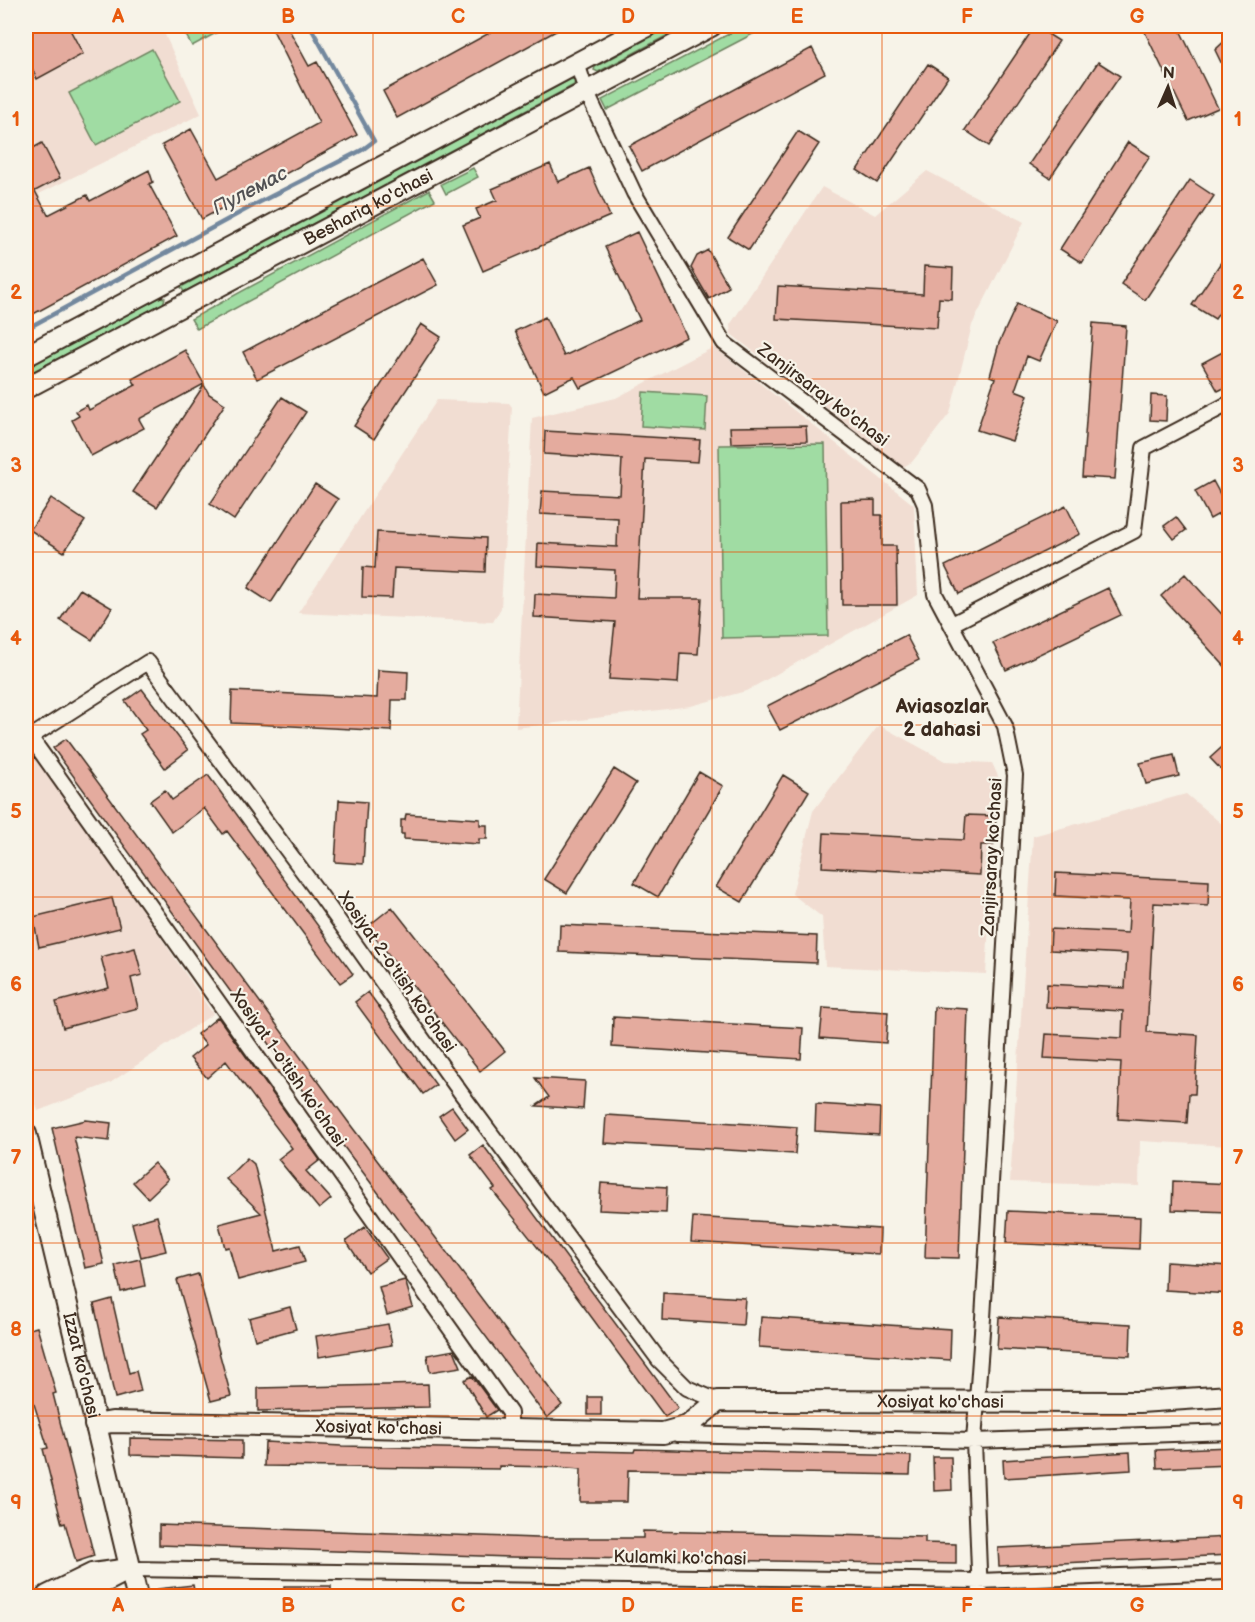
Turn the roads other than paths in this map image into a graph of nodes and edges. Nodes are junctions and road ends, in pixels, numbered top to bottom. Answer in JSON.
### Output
{"nodes":[{"id":1,"x":644,"y":26,"type":"edge"},
{"id":2,"x":711,"y":26,"type":"edge"},
{"id":3,"x":577,"y":63,"type":"junction"},
{"id":4,"x":586,"y":91,"type":"junction"},
{"id":5,"x":26,"y":356,"type":"edge"},
{"id":6,"x":26,"y":388,"type":"edge"},
{"id":7,"x":1230,"y":403,"type":"edge"},
{"id":8,"x":952,"y":624,"type":"junction"},
{"id":9,"x":27,"y":737,"type":"edge"},
{"id":10,"x":26,"y":1134,"type":"edge"},
{"id":11,"x":1230,"y":1396,"type":"edge"},
{"id":12,"x":718,"y":1401,"type":"junction"},
{"id":13,"x":975,"y":1403,"type":"junction"},
{"id":14,"x":95,"y":1425,"type":"junction"},
{"id":15,"x":510,"y":1429,"type":"junction"},
{"id":16,"x":1230,"y":1432,"type":"edge"},
{"id":17,"x":663,"y":1433,"type":"junction"},
{"id":18,"x":974,"y":1441,"type":"junction"},
{"id":19,"x":130,"y":1569,"type":"junction"},
{"id":20,"x":1230,"y":1572,"type":"edge"},
{"id":21,"x":979,"y":1581,"type":"junction"},
{"id":22,"x":47,"y":1596,"type":"edge"},
{"id":23,"x":77,"y":1596,"type":"edge"},
{"id":24,"x":137,"y":1596,"type":"edge"},
{"id":25,"x":980,"y":1596,"type":"edge"}],
"edges":[{"from":1,"to":3,"type":"main road","name":"Beshariq ko'chasi"},
{"from":2,"to":4,"type":"main road","name":"Beshariq ko'chasi"},
{"from":3,"to":4,"type":"street","name":"Zanjirsaray ko'chasi"},
{"from":3,"to":5,"type":"main road","name":"Beshariq ko'chasi"},
{"from":4,"to":6,"type":"main road","name":"Beshariq ko'chasi"},
{"from":4,"to":8,"type":"street","name":"Zanjirsaray ko'chasi"},
{"from":7,"to":8,"type":"street"},
{"from":8,"to":13,"type":"street","name":"Zanjirsaray ko'chasi"},
{"from":9,"to":12,"type":"street","name":"Xosiyat 2-o'tish ko'chasi"},
{"from":9,"to":15,"type":"street","name":"Xosiyat 1-o'tish ko'chasi"},
{"from":10,"to":14,"type":"main road","name":"Izzat ko'chasi"},
{"from":11,"to":13,"type":"main road","name":"Xosiyat ko'chasi"},
{"from":12,"to":13,"type":"main road","name":"Xosiyat ko'chasi"},
{"from":12,"to":17,"type":"main road","name":"Xosiyat ko'chasi"},
{"from":13,"to":18,"type":"street","name":"Zanjirsaray ko'chasi"},
{"from":14,"to":15,"type":"main road","name":"Xosiyat ko'chasi"},
{"from":14,"to":19,"type":"main road","name":"Izzat ko'chasi"},
{"from":15,"to":17,"type":"main road","name":"Xosiyat ko'chasi"},
{"from":16,"to":18,"type":"street","name":"Xosiyat ko'chasi"},
{"from":17,"to":18,"type":"street","name":"Xosiyat ko'chasi"},
{"from":18,"to":21,"type":"street","name":"Zanjirsaray ko'chasi"},
{"from":19,"to":21,"type":"street","name":"Kulamki ko'chasi"},
{"from":19,"to":22,"type":"main road"},
{"from":19,"to":23,"type":"main road"},
{"from":19,"to":24,"type":"main road","name":"Izzat ko'chasi"},
{"from":20,"to":21,"type":"street","name":"Kulamki ko'chasi"},
{"from":21,"to":25,"type":"street","name":"Zanjirsaray ko'chasi"}]}
